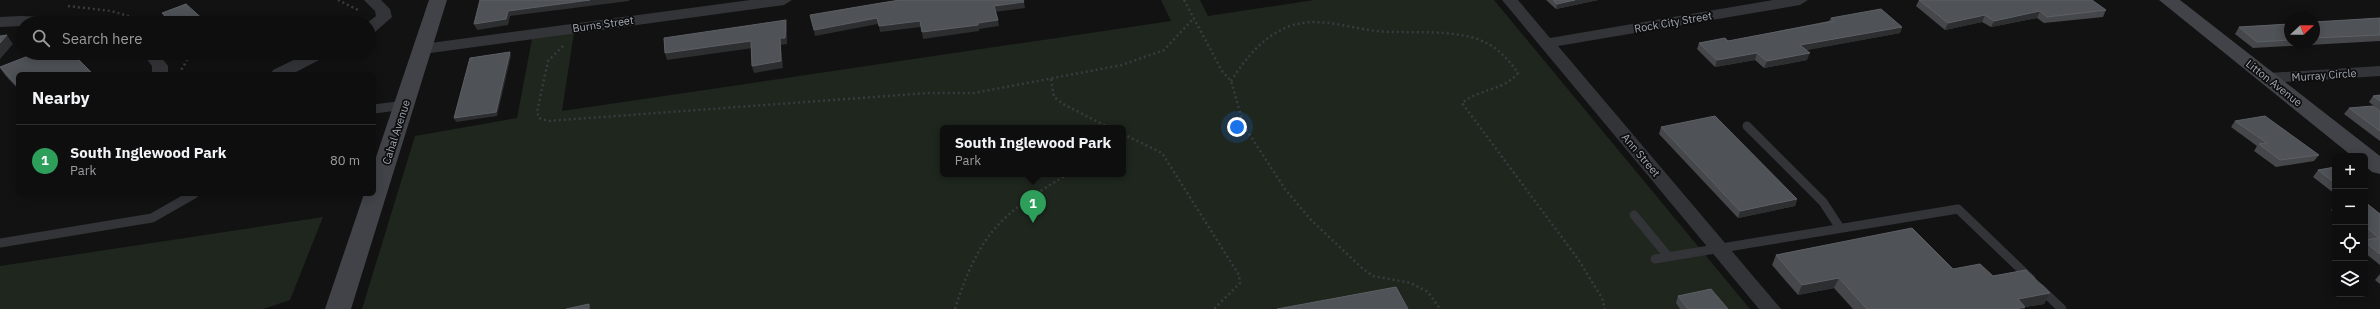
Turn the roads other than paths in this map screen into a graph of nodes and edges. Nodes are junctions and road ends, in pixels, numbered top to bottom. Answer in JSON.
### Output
{"nodes":[{"id":1,"x":372,"y":0,"type":"edge"},
{"id":2,"x":438,"y":0,"type":"edge"},
{"id":3,"x":784,"y":0,"type":"edge"},
{"id":4,"x":1510,"y":0,"type":"edge"},
{"id":5,"x":1800,"y":0,"type":"edge"},
{"id":6,"x":2168,"y":0,"type":"edge"},
{"id":7,"x":16,"y":21,"type":"edge"},
{"id":8,"x":0,"y":22,"type":"edge"},
{"id":9,"x":376,"y":23,"type":"edge"},
{"id":10,"x":1547,"y":43,"type":"junction"},
{"id":11,"x":423,"y":49,"type":"junction"},
{"id":12,"x":155,"y":60,"type":"edge"},
{"id":13,"x":307,"y":60,"type":"edge"},
{"id":14,"x":2380,"y":71,"type":"edge"},
{"id":15,"x":160,"y":72,"type":"edge"},
{"id":16,"x":283,"y":72,"type":"edge"},
{"id":17,"x":2268,"y":78,"type":"junction"},
{"id":18,"x":405,"y":105,"type":"junction"},
{"id":19,"x":376,"y":109,"type":"edge"},
{"id":20,"x":1747,"y":126,"type":"dead end"},
{"id":21,"x":2380,"y":167,"type":"edge"},
{"id":22,"x":376,"y":193,"type":"edge"},
{"id":23,"x":191,"y":196,"type":"edge"},
{"id":24,"x":375,"y":196,"type":"edge"},
{"id":25,"x":1634,"y":215,"type":"dead end"},
{"id":26,"x":1840,"y":228,"type":"junction"},
{"id":27,"x":0,"y":243,"type":"edge"},
{"id":28,"x":1718,"y":247,"type":"junction"},
{"id":29,"x":1668,"y":256,"type":"junction"},
{"id":30,"x":1655,"y":259,"type":"dead end"},
{"id":31,"x":338,"y":309,"type":"edge"},
{"id":32,"x":1772,"y":309,"type":"edge"},
{"id":33,"x":2062,"y":309,"type":"edge"}],
"edges":[{"from":1,"to":9,"type":"street"},
{"from":2,"to":11,"type":"street","name":"Cahal Avenue"},
{"from":3,"to":11,"type":"street","name":"Burns Street"},
{"from":4,"to":10,"type":"street","name":"Ann Street"},
{"from":5,"to":10,"type":"street","name":"Rock City Street"},
{"from":6,"to":17,"type":"street","name":"Litton Avenue"},
{"from":7,"to":8,"type":"street"},
{"from":10,"to":28,"type":"street","name":"Ann Street"},
{"from":11,"to":18,"type":"street","name":"Cahal Avenue"},
{"from":12,"to":15,"type":"street"},
{"from":13,"to":16,"type":"street"},
{"from":14,"to":17,"type":"street","name":"Murray Circle"},
{"from":17,"to":21,"type":"street","name":"Litton Avenue"},
{"from":18,"to":19,"type":"lane"},
{"from":18,"to":22,"type":"street","name":"Cahal Avenue"},
{"from":20,"to":26,"type":"lane"},
{"from":23,"to":27,"type":"lane"},
{"from":24,"to":31,"type":"street","name":"Cahal Avenue"},
{"from":25,"to":29,"type":"lane"},
{"from":26,"to":28,"type":"lane"},
{"from":26,"to":33,"type":"lane"},
{"from":28,"to":29,"type":"lane"},
{"from":28,"to":32,"type":"street","name":"Ann Street"},
{"from":29,"to":30,"type":"lane"}]}
